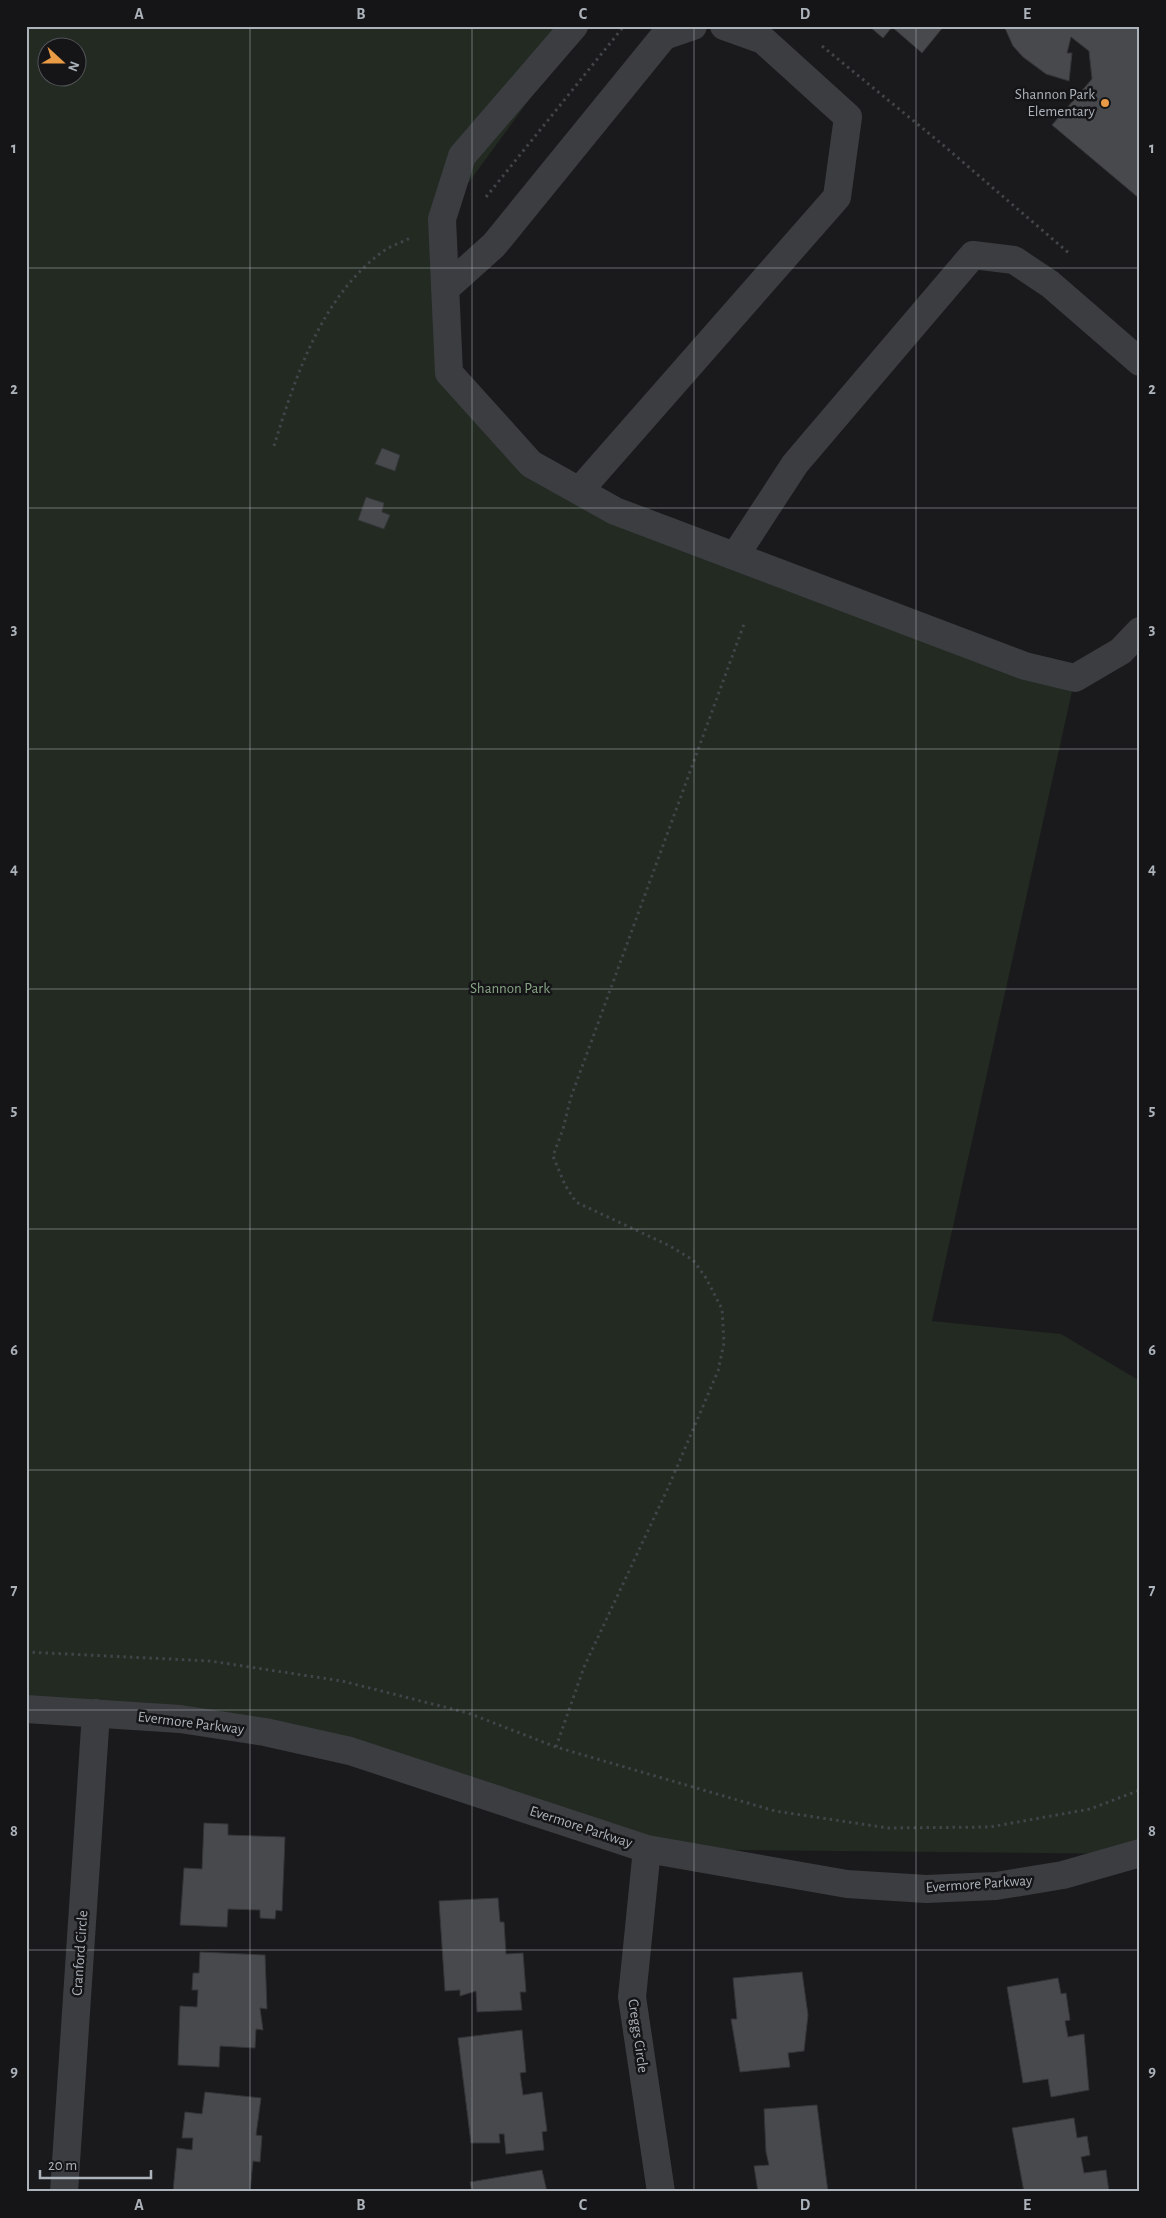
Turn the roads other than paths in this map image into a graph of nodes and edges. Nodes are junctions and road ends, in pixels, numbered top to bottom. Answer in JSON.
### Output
{"nodes":[{"id":1,"x":574,"y":26,"type":"edge"},
{"id":2,"x":693,"y":26,"type":"edge"},
{"id":3,"x":724,"y":26,"type":"edge"},
{"id":4,"x":444,"y":289,"type":"junction"},
{"id":5,"x":1140,"y":362,"type":"edge"},
{"id":6,"x":579,"y":491,"type":"junction"},
{"id":7,"x":735,"y":556,"type":"junction"},
{"id":8,"x":1140,"y":631,"type":"edge"},
{"id":9,"x":26,"y":1709,"type":"edge"},
{"id":10,"x":96,"y":1714,"type":"junction"},
{"id":11,"x":648,"y":1849,"type":"junction"},
{"id":12,"x":1138,"y":1858,"type":"edge"},
{"id":13,"x":64,"y":2192,"type":"edge"},
{"id":14,"x":661,"y":2192,"type":"edge"}],
"edges":[{"from":1,"to":4,"type":"street"},
{"from":2,"to":4,"type":"street"},
{"from":3,"to":6,"type":"street"},
{"from":4,"to":6,"type":"street"},
{"from":5,"to":7,"type":"street"},
{"from":6,"to":7,"type":"street"},
{"from":7,"to":8,"type":"street"},
{"from":9,"to":10,"type":"street","name":"Evermore Parkway"},
{"from":10,"to":11,"type":"street","name":"Evermore Parkway"},
{"from":10,"to":13,"type":"street","name":"Cranford Circle"},
{"from":11,"to":12,"type":"street","name":"Evermore Parkway"},
{"from":11,"to":14,"type":"street","name":"Creggs Circle"}]}
